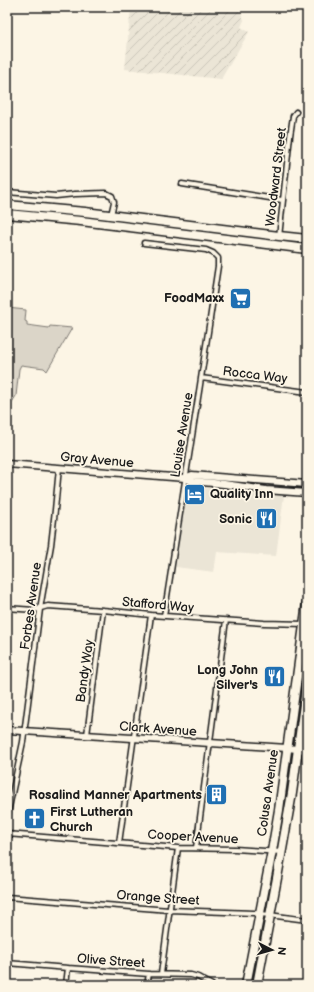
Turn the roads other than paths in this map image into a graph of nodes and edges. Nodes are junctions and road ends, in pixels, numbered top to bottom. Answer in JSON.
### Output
{"nodes":[{"id":1,"x":296,"y":112,"type":"dead end"},
{"id":2,"x":182,"y":184,"type":"dead end"},
{"id":3,"x":7,"y":192,"type":"edge"},
{"id":4,"x":282,"y":200,"type":"junction"},
{"id":5,"x":7,"y":204,"type":"edge"},
{"id":6,"x":7,"y":214,"type":"edge"},
{"id":7,"x":111,"y":215,"type":"junction"},
{"id":8,"x":279,"y":236,"type":"junction"},
{"id":9,"x":307,"y":238,"type":"edge"},
{"id":10,"x":144,"y":243,"type":"dead end"},
{"id":11,"x":278,"y":246,"type":"junction"},
{"id":12,"x":307,"y":249,"type":"edge"},
{"id":13,"x":201,"y":378,"type":"junction"},
{"id":14,"x":307,"y":392,"type":"edge"},
{"id":15,"x":7,"y":464,"type":"edge"},
{"id":16,"x":59,"y":468,"type":"junction"},
{"id":17,"x":185,"y":478,"type":"junction"},
{"id":18,"x":307,"y":484,"type":"edge"},
{"id":19,"x":307,"y":493,"type":"edge"},
{"id":20,"x":307,"y":602,"type":"edge"},
{"id":21,"x":7,"y":608,"type":"edge"},
{"id":22,"x":40,"y":608,"type":"junction"},
{"id":23,"x":103,"y":610,"type":"junction"},
{"id":24,"x":151,"y":615,"type":"junction"},
{"id":25,"x":164,"y":616,"type":"junction"},
{"id":26,"x":226,"y":620,"type":"junction"},
{"id":27,"x":306,"y":624,"type":"edge"},
{"id":28,"x":307,"y":682,"type":"edge"},
{"id":29,"x":7,"y":730,"type":"edge"},
{"id":30,"x":24,"y":731,"type":"junction"},
{"id":31,"x":87,"y":735,"type":"junction"},
{"id":32,"x":134,"y":739,"type":"junction"},
{"id":33,"x":210,"y":743,"type":"junction"},
{"id":34,"x":287,"y":748,"type":"junction"},
{"id":35,"x":298,"y":749,"type":"junction"},
{"id":36,"x":307,"y":750,"type":"edge"},
{"id":37,"x":7,"y":817,"type":"edge"},
{"id":38,"x":7,"y":834,"type":"edge"},
{"id":39,"x":119,"y":843,"type":"junction"},
{"id":40,"x":178,"y":848,"type":"junction"},
{"id":41,"x":196,"y":848,"type":"junction"},
{"id":42,"x":272,"y":851,"type":"junction"},
{"id":43,"x":282,"y":852,"type":"junction"},
{"id":44,"x":7,"y":896,"type":"edge"},
{"id":45,"x":169,"y":910,"type":"junction"},
{"id":46,"x":260,"y":914,"type":"junction"},
{"id":47,"x":270,"y":915,"type":"junction"},
{"id":48,"x":307,"y":920,"type":"edge"},
{"id":49,"x":7,"y":963,"type":"edge"},
{"id":50,"x":68,"y":968,"type":"junction"},
{"id":51,"x":149,"y":974,"type":"junction"},
{"id":52,"x":161,"y":974,"type":"junction"},
{"id":53,"x":66,"y":985,"type":"edge"},
{"id":54,"x":148,"y":985,"type":"edge"},
{"id":55,"x":212,"y":985,"type":"edge"},
{"id":56,"x":246,"y":985,"type":"edge"},
{"id":57,"x":257,"y":985,"type":"edge"}],
"edges":[{"from":1,"to":4,"type":"street","name":"Woodward Street"},
{"from":2,"to":4,"type":"street"},
{"from":3,"to":7,"type":"street"},
{"from":4,"to":8,"type":"street","name":"Woodward Street"},
{"from":5,"to":7,"type":"highway"},
{"from":6,"to":11,"type":"highway"},
{"from":7,"to":8,"type":"highway"},
{"from":8,"to":9,"type":"highway"},
{"from":8,"to":11,"type":"street","name":"Woodward Street"},
{"from":10,"to":13,"type":"street","name":"Louise Avenue"},
{"from":11,"to":12,"type":"highway"},
{"from":13,"to":14,"type":"street","name":"Rocca Way"},
{"from":13,"to":17,"type":"street","name":"Louise Avenue"},
{"from":15,"to":16,"type":"main road","name":"Gray Avenue"},
{"from":16,"to":17,"type":"main road","name":"Gray Avenue"},
{"from":16,"to":22,"type":"street","name":"Forbes Avenue"},
{"from":17,"to":18,"type":"main road","name":"Gray Avenue"},
{"from":17,"to":19,"type":"main road","name":"Gray Avenue"},
{"from":17,"to":25,"type":"street","name":"Louise Avenue"},
{"from":20,"to":27,"type":"highway","name":"Colusa Avenue"},
{"from":21,"to":22,"type":"street","name":"Stafford Way"},
{"from":22,"to":23,"type":"street","name":"Stafford Way"},
{"from":22,"to":30,"type":"street","name":"Forbes Avenue"},
{"from":23,"to":24,"type":"street","name":"Stafford Way"},
{"from":23,"to":31,"type":"street","name":"Bandy Way"},
{"from":24,"to":25,"type":"street","name":"Stafford Way"},
{"from":24,"to":32,"type":"street"},
{"from":25,"to":26,"type":"street","name":"Stafford Way"},
{"from":26,"to":27,"type":"street","name":"Stafford Way"},
{"from":26,"to":33,"type":"street"},
{"from":27,"to":34,"type":"highway","name":"Colusa Avenue"},
{"from":28,"to":35,"type":"highway","name":"Colusa Avenue"},
{"from":29,"to":30,"type":"main road","name":"Clark Avenue"},
{"from":30,"to":31,"type":"main road","name":"Clark Avenue"},
{"from":30,"to":37,"type":"street","name":"Forbes Avenue"},
{"from":31,"to":32,"type":"main road","name":"Clark Avenue"},
{"from":32,"to":33,"type":"main road","name":"Clark Avenue"},
{"from":32,"to":39,"type":"street"},
{"from":33,"to":34,"type":"main road","name":"Clark Avenue"},
{"from":33,"to":41,"type":"street"},
{"from":34,"to":35,"type":"main road","name":"Clark Avenue"},
{"from":34,"to":42,"type":"highway","name":"Colusa Avenue"},
{"from":35,"to":36,"type":"main road","name":"Clark Avenue"},
{"from":35,"to":43,"type":"highway","name":"Colusa Avenue"},
{"from":38,"to":39,"type":"street","name":"Cooper Avenue"},
{"from":39,"to":40,"type":"street","name":"Cooper Avenue"},
{"from":40,"to":41,"type":"street","name":"Cooper Avenue"},
{"from":40,"to":45,"type":"street"},
{"from":41,"to":42,"type":"street","name":"Cooper Avenue"},
{"from":42,"to":43,"type":"street","name":"Cooper Avenue"},
{"from":42,"to":46,"type":"highway","name":"Colusa Avenue"},
{"from":43,"to":47,"type":"highway","name":"Colusa Avenue"},
{"from":44,"to":45,"type":"street","name":"Orange Street"},
{"from":45,"to":46,"type":"street","name":"Orange Street"},
{"from":45,"to":52,"type":"street"},
{"from":46,"to":47,"type":"street","name":"Orange Street"},
{"from":46,"to":56,"type":"highway","name":"Colusa Avenue"},
{"from":47,"to":48,"type":"street","name":"Orange Street"},
{"from":47,"to":57,"type":"highway","name":"Colusa Avenue"},
{"from":49,"to":50,"type":"street","name":"Olive Street"},
{"from":50,"to":51,"type":"street","name":"Olive Street"},
{"from":50,"to":53,"type":"street"},
{"from":51,"to":52,"type":"street","name":"Olive Street"},
{"from":51,"to":54,"type":"street"},
{"from":52,"to":55,"type":"street","name":"Olive Street"}]}
